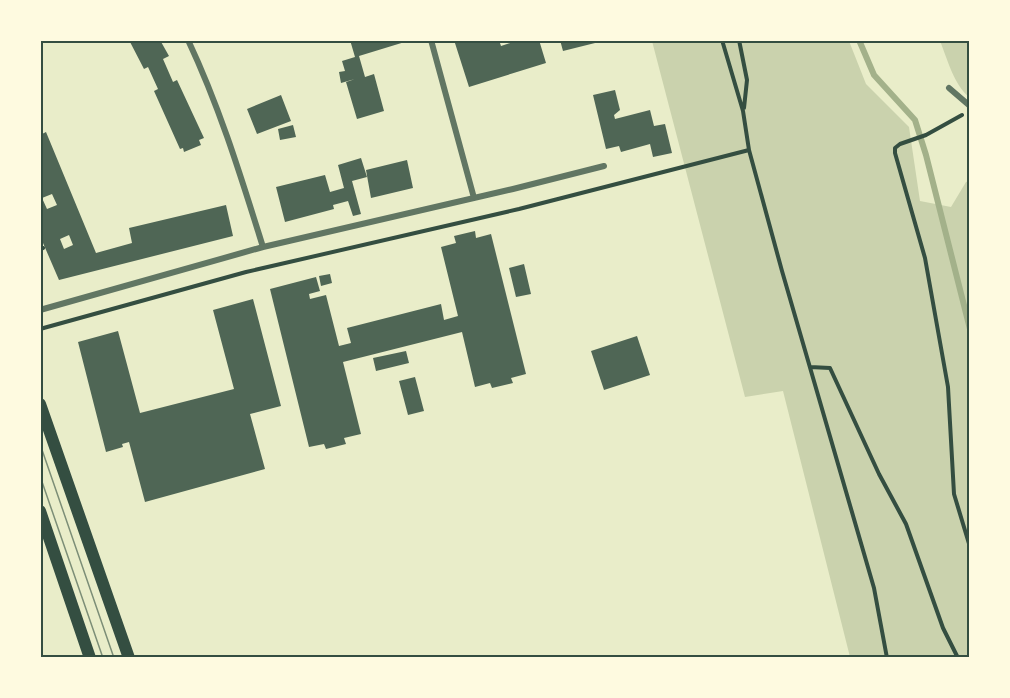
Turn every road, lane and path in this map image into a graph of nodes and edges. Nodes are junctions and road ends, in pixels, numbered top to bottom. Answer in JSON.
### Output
{"nodes":[{"id":1,"x":188,"y":40,"type":"edge"},
{"id":2,"x":430,"y":40,"type":"edge"},
{"id":3,"x":722,"y":40,"type":"edge"},
{"id":4,"x":740,"y":40,"type":"edge"},
{"id":5,"x":949,"y":88,"type":"dead end"},
{"id":6,"x":969,"y":108,"type":"edge"},
{"id":7,"x":744,"y":111,"type":"junction"},
{"id":8,"x":749,"y":150,"type":"junction"},
{"id":9,"x":604,"y":166,"type":"dead end"},
{"id":10,"x":474,"y":198,"type":"junction"},
{"id":11,"x":263,"y":248,"type":"junction"},
{"id":12,"x":40,"y":310,"type":"edge"},
{"id":13,"x":40,"y":329,"type":"edge"},
{"id":14,"x":810,"y":367,"type":"junction"},
{"id":15,"x":40,"y":404,"type":"edge"},
{"id":16,"x":40,"y":511,"type":"edge"},
{"id":17,"x":969,"y":546,"type":"edge"},
{"id":18,"x":90,"y":657,"type":"edge"},
{"id":19,"x":129,"y":657,"type":"edge"},
{"id":20,"x":887,"y":657,"type":"edge"},
{"id":21,"x":958,"y":657,"type":"edge"}],
"edges":[{"from":1,"to":11,"type":"street"},
{"from":2,"to":10,"type":"street"},
{"from":3,"to":7,"type":"path"},
{"from":4,"to":7,"type":"path"},
{"from":5,"to":6,"type":"street"},
{"from":6,"to":17,"type":"path"},
{"from":7,"to":8,"type":"path"},
{"from":8,"to":13,"type":"path"},
{"from":8,"to":14,"type":"path"},
{"from":9,"to":10,"type":"street"},
{"from":10,"to":11,"type":"street"},
{"from":11,"to":12,"type":"street"},
{"from":14,"to":20,"type":"path"},
{"from":14,"to":21,"type":"path"},
{"from":15,"to":19,"type":"main road"},
{"from":16,"to":18,"type":"main road"}]}
